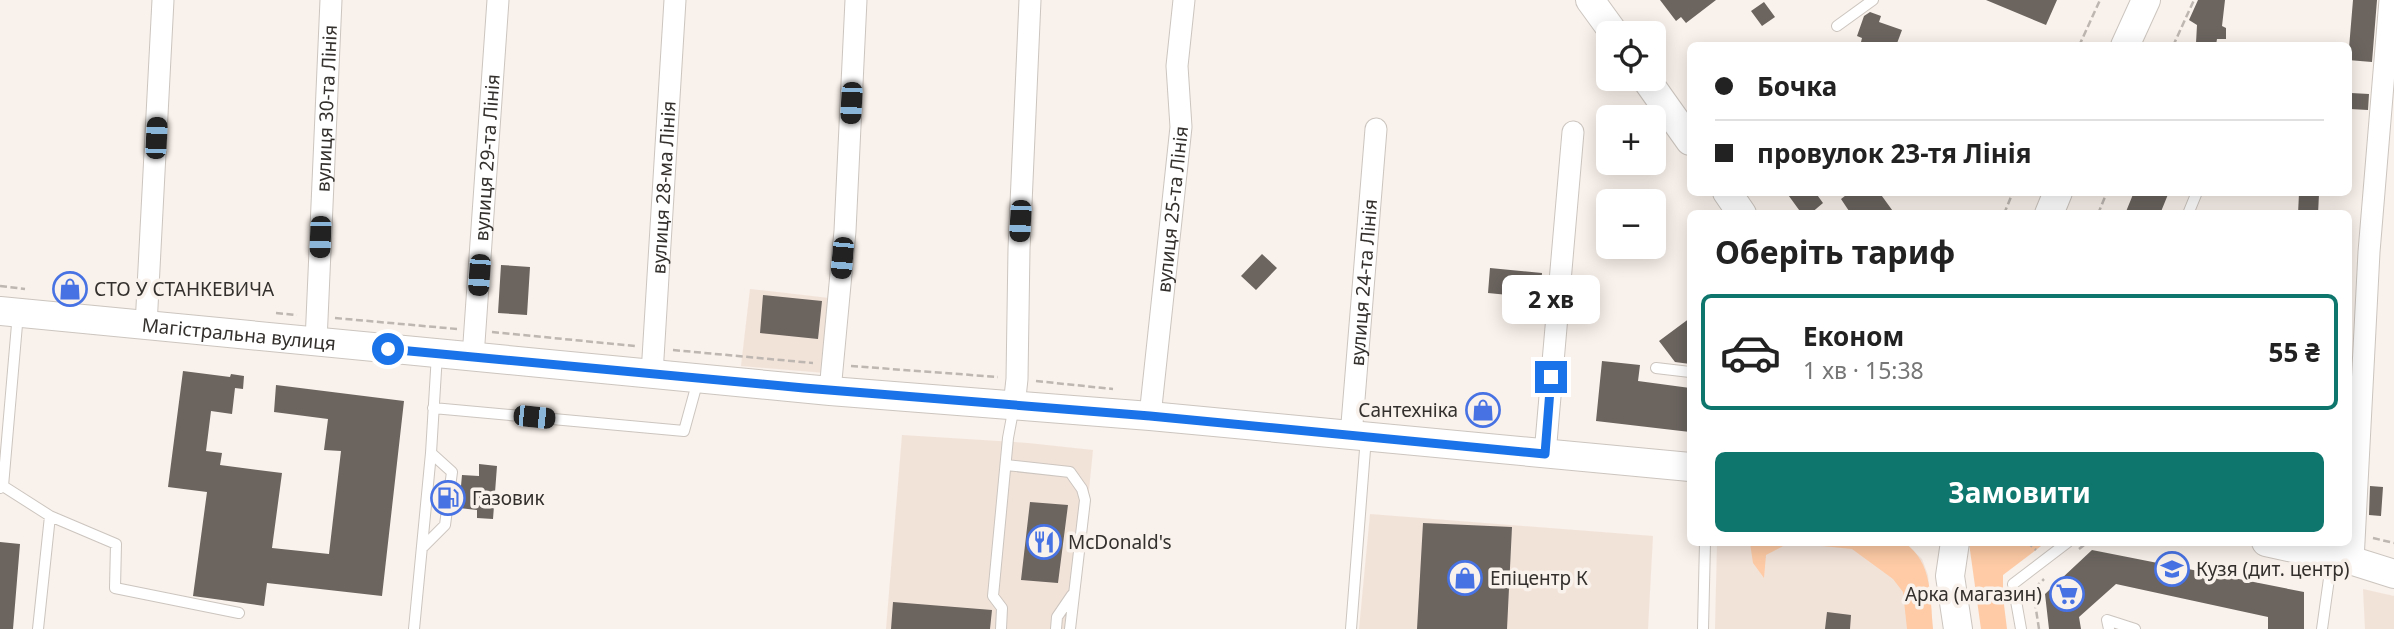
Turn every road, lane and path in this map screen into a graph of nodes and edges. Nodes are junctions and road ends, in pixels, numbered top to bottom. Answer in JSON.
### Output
{"nodes":[{"id":1,"x":163,"y":0,"type":"edge"},
{"id":2,"x":331,"y":0,"type":"edge"},
{"id":3,"x":498,"y":0,"type":"edge"},
{"id":4,"x":676,"y":0,"type":"edge"},
{"id":5,"x":856,"y":0,"type":"edge"},
{"id":6,"x":1030,"y":0,"type":"edge"},
{"id":7,"x":1184,"y":0,"type":"edge"},
{"id":8,"x":1873,"y":0,"type":"edge"},
{"id":9,"x":2100,"y":0,"type":"edge"},
{"id":10,"x":2146,"y":0,"type":"edge"},
{"id":11,"x":2194,"y":0,"type":"edge"},
{"id":12,"x":2390,"y":0,"type":"edge"},
{"id":13,"x":1597,"y":2,"type":"edge"},
{"id":14,"x":1607,"y":21,"type":"edge"},
{"id":15,"x":1837,"y":26,"type":"dead end"},
{"id":16,"x":2081,"y":42,"type":"edge"},
{"id":17,"x":2127,"y":42,"type":"edge"},
{"id":18,"x":2175,"y":42,"type":"edge"},
{"id":19,"x":1655,"y":91,"type":"edge"},
{"id":20,"x":1376,"y":129,"type":"dead end"},
{"id":21,"x":1573,"y":132,"type":"dead end"},
{"id":22,"x":1687,"y":137,"type":"edge"},
{"id":23,"x":0,"y":286,"type":"edge"},
{"id":24,"x":15,"y":305,"type":"edge"},
{"id":25,"x":265,"y":313,"type":"dead end"},
{"id":26,"x":146,"y":326,"type":"junction"},
{"id":27,"x":316,"y":329,"type":"junction"},
{"id":28,"x":474,"y":344,"type":"junction"},
{"id":29,"x":437,"y":354,"type":"junction"},
{"id":30,"x":652,"y":361,"type":"junction"},
{"id":31,"x":1656,"y":368,"type":"dead end"},
{"id":32,"x":1687,"y":372,"type":"edge"},
{"id":33,"x":831,"y":378,"type":"junction"},
{"id":34,"x":699,"y":379,"type":"junction"},
{"id":35,"x":1015,"y":392,"type":"junction"},
{"id":36,"x":1151,"y":405,"type":"junction"},
{"id":37,"x":433,"y":408,"type":"junction"},
{"id":38,"x":1359,"y":437,"type":"junction"},
{"id":39,"x":2352,"y":445,"type":"edge"},
{"id":40,"x":431,"y":453,"type":"junction"},
{"id":41,"x":1545,"y":454,"type":"junction"},
{"id":42,"x":1006,"y":465,"type":"junction"},
{"id":43,"x":1687,"y":467,"type":"edge"},
{"id":44,"x":1,"y":487,"type":"edge"},
{"id":45,"x":50,"y":516,"type":"junction"},
{"id":46,"x":1705,"y":546,"type":"edge"},
{"id":47,"x":1936,"y":546,"type":"edge"},
{"id":48,"x":1954,"y":546,"type":"edge"},
{"id":49,"x":2063,"y":546,"type":"edge"},
{"id":50,"x":2284,"y":546,"type":"edge"},
{"id":51,"x":2343,"y":546,"type":"edge"},
{"id":52,"x":422,"y":548,"type":"junction"},
{"id":53,"x":2342,"y":559,"type":"junction"},
{"id":54,"x":2394,"y":574,"type":"edge"},
{"id":55,"x":2049,"y":575,"type":"dead end"},
{"id":56,"x":1950,"y":576,"type":"junction"},
{"id":57,"x":1074,"y":593,"type":"junction"},
{"id":58,"x":239,"y":614,"type":"dead end"},
{"id":59,"x":38,"y":629,"type":"edge"},
{"id":60,"x":414,"y":629,"type":"edge"},
{"id":61,"x":1000,"y":629,"type":"edge"},
{"id":62,"x":1056,"y":629,"type":"edge"},
{"id":63,"x":1070,"y":629,"type":"edge"},
{"id":64,"x":1351,"y":629,"type":"edge"},
{"id":65,"x":1703,"y":629,"type":"edge"},
{"id":66,"x":1958,"y":629,"type":"edge"},
{"id":67,"x":2021,"y":629,"type":"edge"},
{"id":68,"x":2039,"y":629,"type":"edge"},
{"id":69,"x":2109,"y":629,"type":"edge"},
{"id":70,"x":2135,"y":629,"type":"edge"},
{"id":71,"x":2322,"y":629,"type":"edge"}],
"edges":[{"from":1,"to":26,"type":"street"},
{"from":2,"to":27,"type":"street","name":"вулиця 30-та Лінія"},
{"from":3,"to":28,"type":"street","name":"вулиця 29-та Лінія"},
{"from":4,"to":30,"type":"street","name":"вулиця 28-ма Лінія"},
{"from":5,"to":33,"type":"street"},
{"from":6,"to":35,"type":"street"},
{"from":7,"to":36,"type":"street","name":"вулиця 25-та Лінія"},
{"from":8,"to":15,"type":"lane"},
{"from":9,"to":16,"type":"path"},
{"from":10,"to":17,"type":"main road"},
{"from":11,"to":18,"type":"path"},
{"from":12,"to":39,"type":"street"},
{"from":13,"to":14,"type":"main road"},
{"from":19,"to":22,"type":"main road"},
{"from":20,"to":38,"type":"street","name":"вулиця 24-та Лінія"},
{"from":21,"to":41,"type":"street"},
{"from":23,"to":24,"type":"path"},
{"from":24,"to":26,"type":"main road","name":"Магістральна вулиця"},
{"from":24,"to":44,"type":"lane"},
{"from":25,"to":27,"type":"path"},
{"from":26,"to":27,"type":"main road","name":"Магістральна вулиця"},
{"from":27,"to":28,"type":"path"},
{"from":27,"to":29,"type":"main road","name":"Магістральна вулиця"},
{"from":28,"to":29,"type":"main road","name":"Магістральна вулиця"},
{"from":28,"to":30,"type":"main road","name":"Магістральна вулиця"},
{"from":28,"to":30,"type":"path"},
{"from":29,"to":37,"type":"lane"},
{"from":30,"to":33,"type":"path"},
{"from":30,"to":34,"type":"main road","name":"Магістральна вулиця"},
{"from":31,"to":32,"type":"lane"},
{"from":33,"to":34,"type":"main road","name":"Магістральна вулиця"},
{"from":33,"to":35,"type":"main road","name":"Магістральна вулиця"},
{"from":33,"to":35,"type":"path"},
{"from":34,"to":37,"type":"lane"},
{"from":35,"to":36,"type":"main road","name":"Магістральна вулиця"},
{"from":35,"to":36,"type":"path"},
{"from":35,"to":42,"type":"lane"},
{"from":36,"to":38,"type":"main road","name":"Магістральна вулиця"},
{"from":37,"to":40,"type":"lane"},
{"from":38,"to":41,"type":"main road","name":"Магістральна вулиця"},
{"from":38,"to":64,"type":"lane"},
{"from":40,"to":52,"type":"lane"},
{"from":40,"to":52,"type":"lane"},
{"from":41,"to":43,"type":"main road","name":"Магістральна вулиця"},
{"from":42,"to":57,"type":"lane"},
{"from":42,"to":61,"type":"lane"},
{"from":44,"to":45,"type":"lane"},
{"from":45,"to":58,"type":"lane"},
{"from":45,"to":59,"type":"lane"},
{"from":46,"to":65,"type":"lane"},
{"from":47,"to":56,"type":"main road"},
{"from":48,"to":56,"type":"main road"},
{"from":49,"to":67,"type":"lane"},
{"from":50,"to":53,"type":"main road"},
{"from":51,"to":53,"type":"street"},
{"from":52,"to":60,"type":"lane"},
{"from":53,"to":54,"type":"main road"},
{"from":53,"to":71,"type":"lane"},
{"from":55,"to":68,"type":"path"},
{"from":56,"to":66,"type":"main road"},
{"from":57,"to":62,"type":"lane"},
{"from":57,"to":63,"type":"lane"},
{"from":69,"to":70,"type":"lane"}]}
